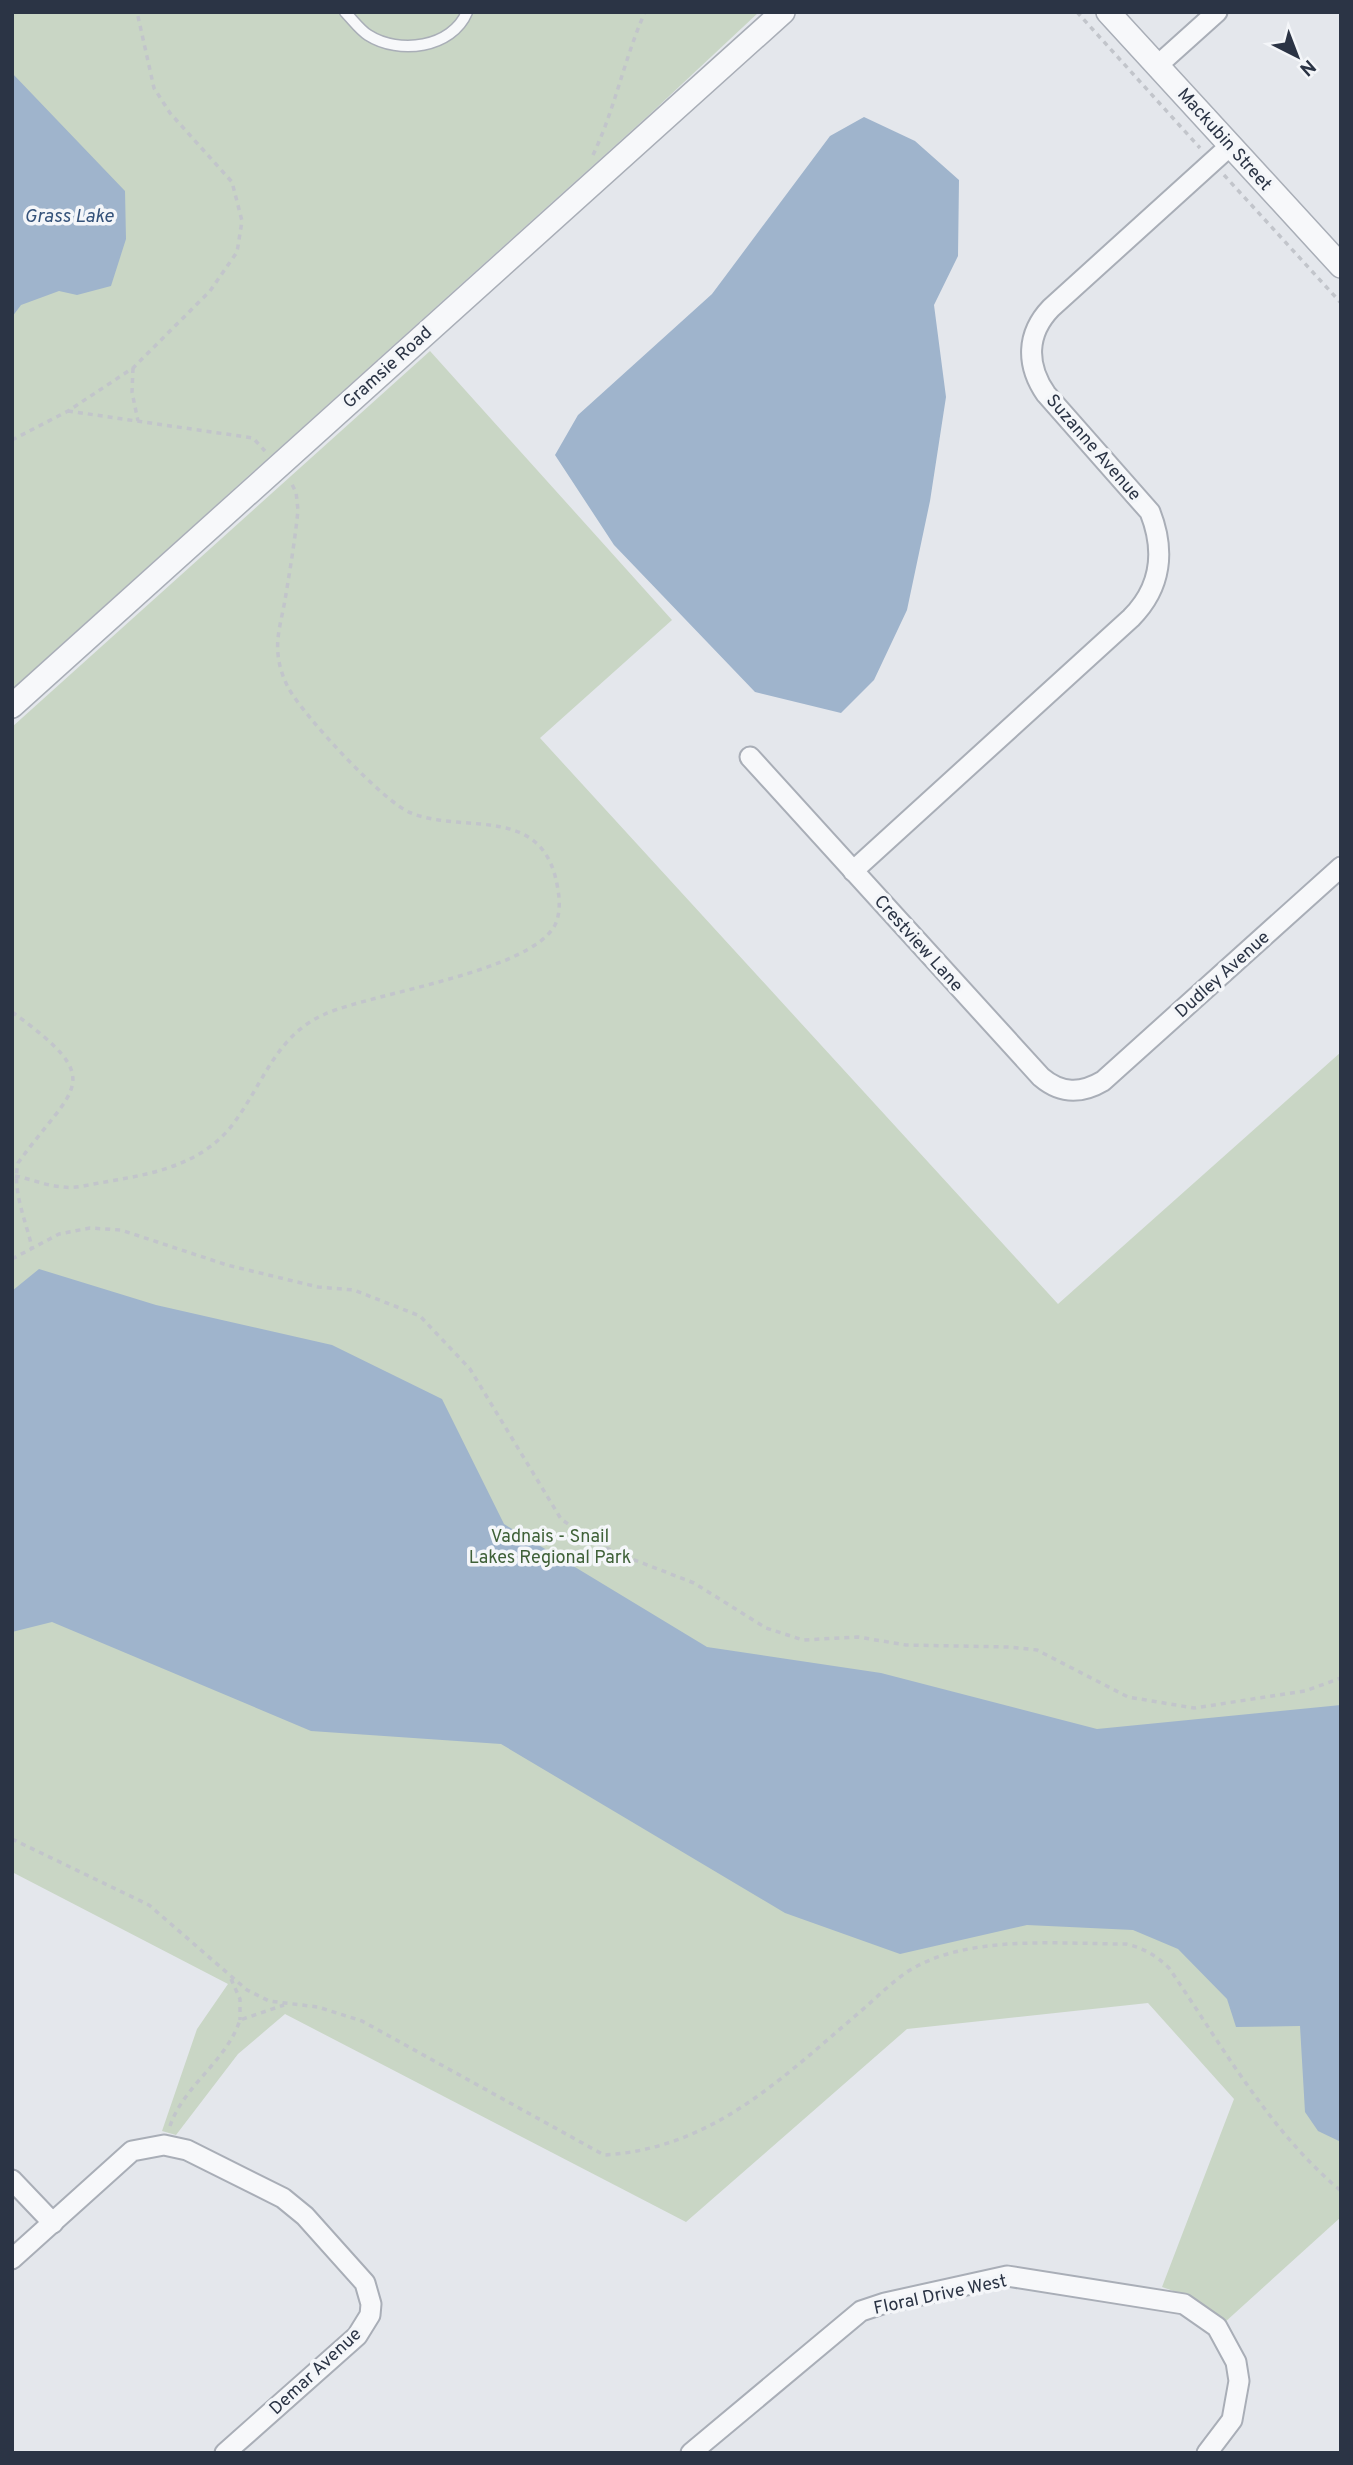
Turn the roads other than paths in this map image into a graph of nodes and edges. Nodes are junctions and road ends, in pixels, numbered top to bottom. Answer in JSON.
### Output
{"nodes":[{"id":1,"x":345,"y":12,"type":"edge"},
{"id":2,"x":467,"y":12,"type":"edge"},
{"id":3,"x":783,"y":12,"type":"edge"},
{"id":4,"x":1108,"y":12,"type":"edge"},
{"id":5,"x":1217,"y":12,"type":"edge"},
{"id":6,"x":770,"y":20,"type":"edge"},
{"id":7,"x":1158,"y":65,"type":"junction"},
{"id":8,"x":1231,"y":145,"type":"junction"},
{"id":9,"x":1341,"y":267,"type":"edge"},
{"id":10,"x":12,"y":706,"type":"edge"},
{"id":11,"x":750,"y":757,"type":"dead end"},
{"id":12,"x":1341,"y":867,"type":"edge"},
{"id":13,"x":853,"y":871,"type":"junction"},
{"id":14,"x":1103,"y":1081,"type":"joint"},
{"id":15,"x":12,"y":2180,"type":"edge"},
{"id":16,"x":53,"y":2223,"type":"junction"},
{"id":17,"x":12,"y":2259,"type":"edge"},
{"id":18,"x":225,"y":2453,"type":"edge"},
{"id":19,"x":691,"y":2453,"type":"edge"},
{"id":20,"x":1207,"y":2453,"type":"edge"}],
"edges":[{"from":1,"to":2,"type":"lane"},
{"from":3,"to":6,"type":"street","name":"Gramsie Road"},
{"from":4,"to":7,"type":"street","name":"Mackubin Street"},
{"from":5,"to":7,"type":"street"},
{"from":6,"to":10,"type":"street","name":"Gramsie Road"},
{"from":7,"to":8,"type":"street","name":"Mackubin Street"},
{"from":8,"to":9,"type":"street","name":"Mackubin Street"},
{"from":8,"to":13,"type":"street","name":"Suzanne Avenue"},
{"from":11,"to":13,"type":"street","name":"Crestview Lane"},
{"from":12,"to":14,"type":"street","name":"Dudley Avenue"},
{"from":13,"to":14,"type":"street","name":"Crestview Lane"},
{"from":15,"to":16,"type":"street"},
{"from":16,"to":17,"type":"street","name":"Demar Avenue"},
{"from":16,"to":18,"type":"street","name":"Demar Avenue"},
{"from":19,"to":20,"type":"street","name":"Floral Drive West"}]}
